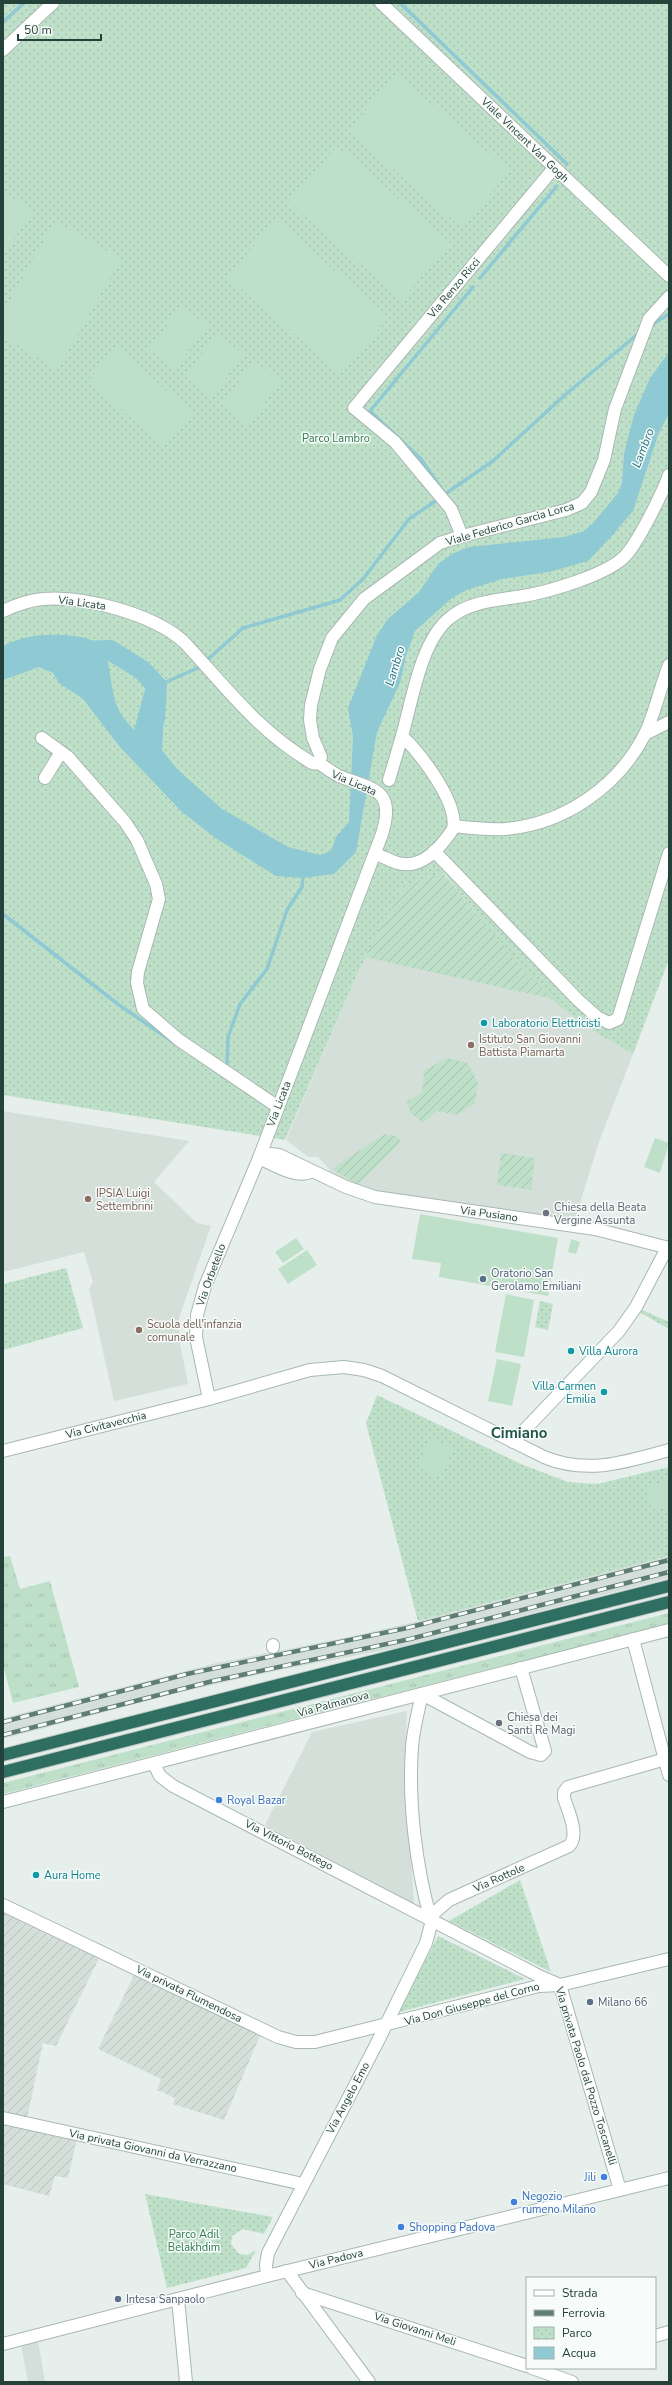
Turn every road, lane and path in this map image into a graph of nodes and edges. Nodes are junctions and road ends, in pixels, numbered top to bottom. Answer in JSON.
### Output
{"nodes":[{"id":1,"x":53,"y":3,"type":"edge"},
{"id":2,"x":381,"y":3,"type":"edge"},
{"id":3,"x":3,"y":50,"type":"edge"},
{"id":4,"x":554,"y":168,"type":"junction"},
{"id":5,"x":669,"y":276,"type":"edge"},
{"id":6,"x":669,"y":297,"type":"edge"},
{"id":7,"x":668,"y":483,"type":"edge"},
{"id":8,"x":462,"y":536,"type":"junction"},
{"id":9,"x":3,"y":611,"type":"edge"},
{"id":10,"x":669,"y":665,"type":"edge"},
{"id":11,"x":669,"y":722,"type":"edge"},
{"id":12,"x":645,"y":734,"type":"junction"},
{"id":13,"x":402,"y":736,"type":"junction"},
{"id":14,"x":42,"y":738,"type":"dead end"},
{"id":15,"x":61,"y":752,"type":"junction"},
{"id":16,"x":318,"y":763,"type":"junction"},
{"id":17,"x":45,"y":778,"type":"dead end"},
{"id":18,"x":389,"y":780,"type":"dead end"},
{"id":19,"x":454,"y":826,"type":"junction"},
{"id":20,"x":434,"y":851,"type":"junction"},
{"id":21,"x":669,"y":853,"type":"edge"},
{"id":22,"x":375,"y":854,"type":"junction"},
{"id":23,"x":278,"y":1107,"type":"junction"},
{"id":24,"x":259,"y":1158,"type":"junction"},
{"id":25,"x":668,"y":1248,"type":"edge"},
{"id":26,"x":209,"y":1399,"type":"junction"},
{"id":27,"x":513,"y":1442,"type":"junction"},
{"id":28,"x":669,"y":1450,"type":"edge"},
{"id":29,"x":3,"y":1451,"type":"edge"},
{"id":30,"x":669,"y":1586,"type":"edge"},
{"id":31,"x":669,"y":1602,"type":"edge"},
{"id":32,"x":669,"y":1630,"type":"edge"},
{"id":33,"x":633,"y":1639,"type":"junction"},
{"id":34,"x":521,"y":1668,"type":"junction"},
{"id":35,"x":422,"y":1694,"type":"junction"},
{"id":36,"x":3,"y":1756,"type":"edge"},
{"id":37,"x":667,"y":1759,"type":"edge"},
{"id":38,"x":154,"y":1764,"type":"junction"},
{"id":39,"x":3,"y":1772,"type":"edge"},
{"id":40,"x":669,"y":1775,"type":"edge"},
{"id":41,"x":3,"y":1802,"type":"edge"},
{"id":42,"x":3,"y":1905,"type":"edge"},
{"id":43,"x":431,"y":1920,"type":"junction"},
{"id":44,"x":669,"y":1959,"type":"edge"},
{"id":45,"x":560,"y":1985,"type":"junction"},
{"id":46,"x":383,"y":2027,"type":"junction"},
{"id":47,"x":3,"y":2118,"type":"edge"},
{"id":48,"x":669,"y":2178,"type":"edge"},
{"id":49,"x":303,"y":2184,"type":"junction"},
{"id":50,"x":620,"y":2190,"type":"junction"},
{"id":51,"x":287,"y":2271,"type":"junction"},
{"id":52,"x":267,"y":2276,"type":"junction"},
{"id":53,"x":302,"y":2292,"type":"junction"},
{"id":54,"x":178,"y":2299,"type":"junction"},
{"id":55,"x":669,"y":2332,"type":"edge"},
{"id":56,"x":656,"y":2336,"type":"edge"},
{"id":57,"x":3,"y":2344,"type":"edge"},
{"id":58,"x":526,"y":2366,"type":"edge"},
{"id":59,"x":535,"y":2369,"type":"edge"},
{"id":60,"x":186,"y":2382,"type":"edge"},
{"id":61,"x":370,"y":2382,"type":"edge"},
{"id":62,"x":572,"y":2382,"type":"edge"}],
"edges":[{"from":1,"to":3,"type":"street"},
{"from":2,"to":4,"type":"street","name":"Viale Vincent Van Gogh"},
{"from":4,"to":5,"type":"street","name":"Viale Vincent Van Gogh"},
{"from":4,"to":8,"type":"street","name":"Via Renzo Ricci"},
{"from":6,"to":8,"type":"street","name":"Viale Federico Garcia Lorca"},
{"from":7,"to":13,"type":"street"},
{"from":8,"to":16,"type":"street","name":"Viale Federico Garcia Lorca"},
{"from":9,"to":16,"type":"street","name":"Via Licata"},
{"from":10,"to":12,"type":"street"},
{"from":11,"to":12,"type":"street"},
{"from":12,"to":19,"type":"street"},
{"from":13,"to":18,"type":"street"},
{"from":13,"to":19,"type":"street"},
{"from":14,"to":15,"type":"street"},
{"from":15,"to":17,"type":"street"},
{"from":15,"to":23,"type":"street"},
{"from":16,"to":22,"type":"street","name":"Via Licata"},
{"from":19,"to":20,"type":"street"},
{"from":20,"to":21,"type":"street"},
{"from":20,"to":22,"type":"street"},
{"from":22,"to":23,"type":"street","name":"Via Licata"},
{"from":23,"to":24,"type":"street","name":"Via Licata"},
{"from":24,"to":25,"type":"street","name":"Via Pusiano"},
{"from":24,"to":26,"type":"street","name":"Via Orbetello"},
{"from":25,"to":27,"type":"street"},
{"from":26,"to":27,"type":"street","name":"Via Civitavecchia"},
{"from":26,"to":29,"type":"street","name":"Via Civitavecchia"},
{"from":27,"to":28,"type":"street","name":"Via Civitavecchia"},
{"from":30,"to":36,"type":"highway"},
{"from":31,"to":39,"type":"highway","name":"Via Palmanova"},
{"from":32,"to":33,"type":"street","name":"Via Palmanova"},
{"from":33,"to":34,"type":"street","name":"Via Palmanova"},
{"from":33,"to":37,"type":"street"},
{"from":34,"to":35,"type":"street","name":"Via Palmanova"},
{"from":34,"to":35,"type":"street"},
{"from":35,"to":38,"type":"street","name":"Via Palmanova"},
{"from":35,"to":43,"type":"street"},
{"from":37,"to":40,"type":"street"},
{"from":37,"to":43,"type":"street","name":"Via Rottole"},
{"from":38,"to":41,"type":"street","name":"Via Palmanova"},
{"from":38,"to":43,"type":"street","name":"Via Vittorio Bottego"},
{"from":42,"to":46,"type":"street","name":"Via privata Flumendosa"},
{"from":43,"to":45,"type":"street","name":"Via privata Paolo dal Pozzo Toscanelli"},
{"from":43,"to":46,"type":"street","name":"Via Angelo Emo"},
{"from":44,"to":45,"type":"street","name":"Via Don Giuseppe del Corno"},
{"from":45,"to":46,"type":"street","name":"Via Don Giuseppe del Corno"},
{"from":45,"to":50,"type":"street","name":"Via privata Paolo dal Pozzo Toscanelli"},
{"from":46,"to":49,"type":"street","name":"Via Angelo Emo"},
{"from":47,"to":49,"type":"street","name":"Via privata Giovanni da Verrazzano"},
{"from":48,"to":50,"type":"street","name":"Via Padova"},
{"from":49,"to":52,"type":"street","name":"Via Angelo Emo"},
{"from":50,"to":51,"type":"street","name":"Via Padova"},
{"from":51,"to":52,"type":"street","name":"Via Padova"},
{"from":51,"to":53,"type":"street"},
{"from":52,"to":54,"type":"street","name":"Via Padova"},
{"from":53,"to":58,"type":"street","name":"Via Giovanni Meli"},
{"from":53,"to":61,"type":"street"},
{"from":54,"to":57,"type":"street","name":"Via Padova"},
{"from":54,"to":60,"type":"street"},
{"from":55,"to":56,"type":"street"},
{"from":59,"to":62,"type":"street"}]}
